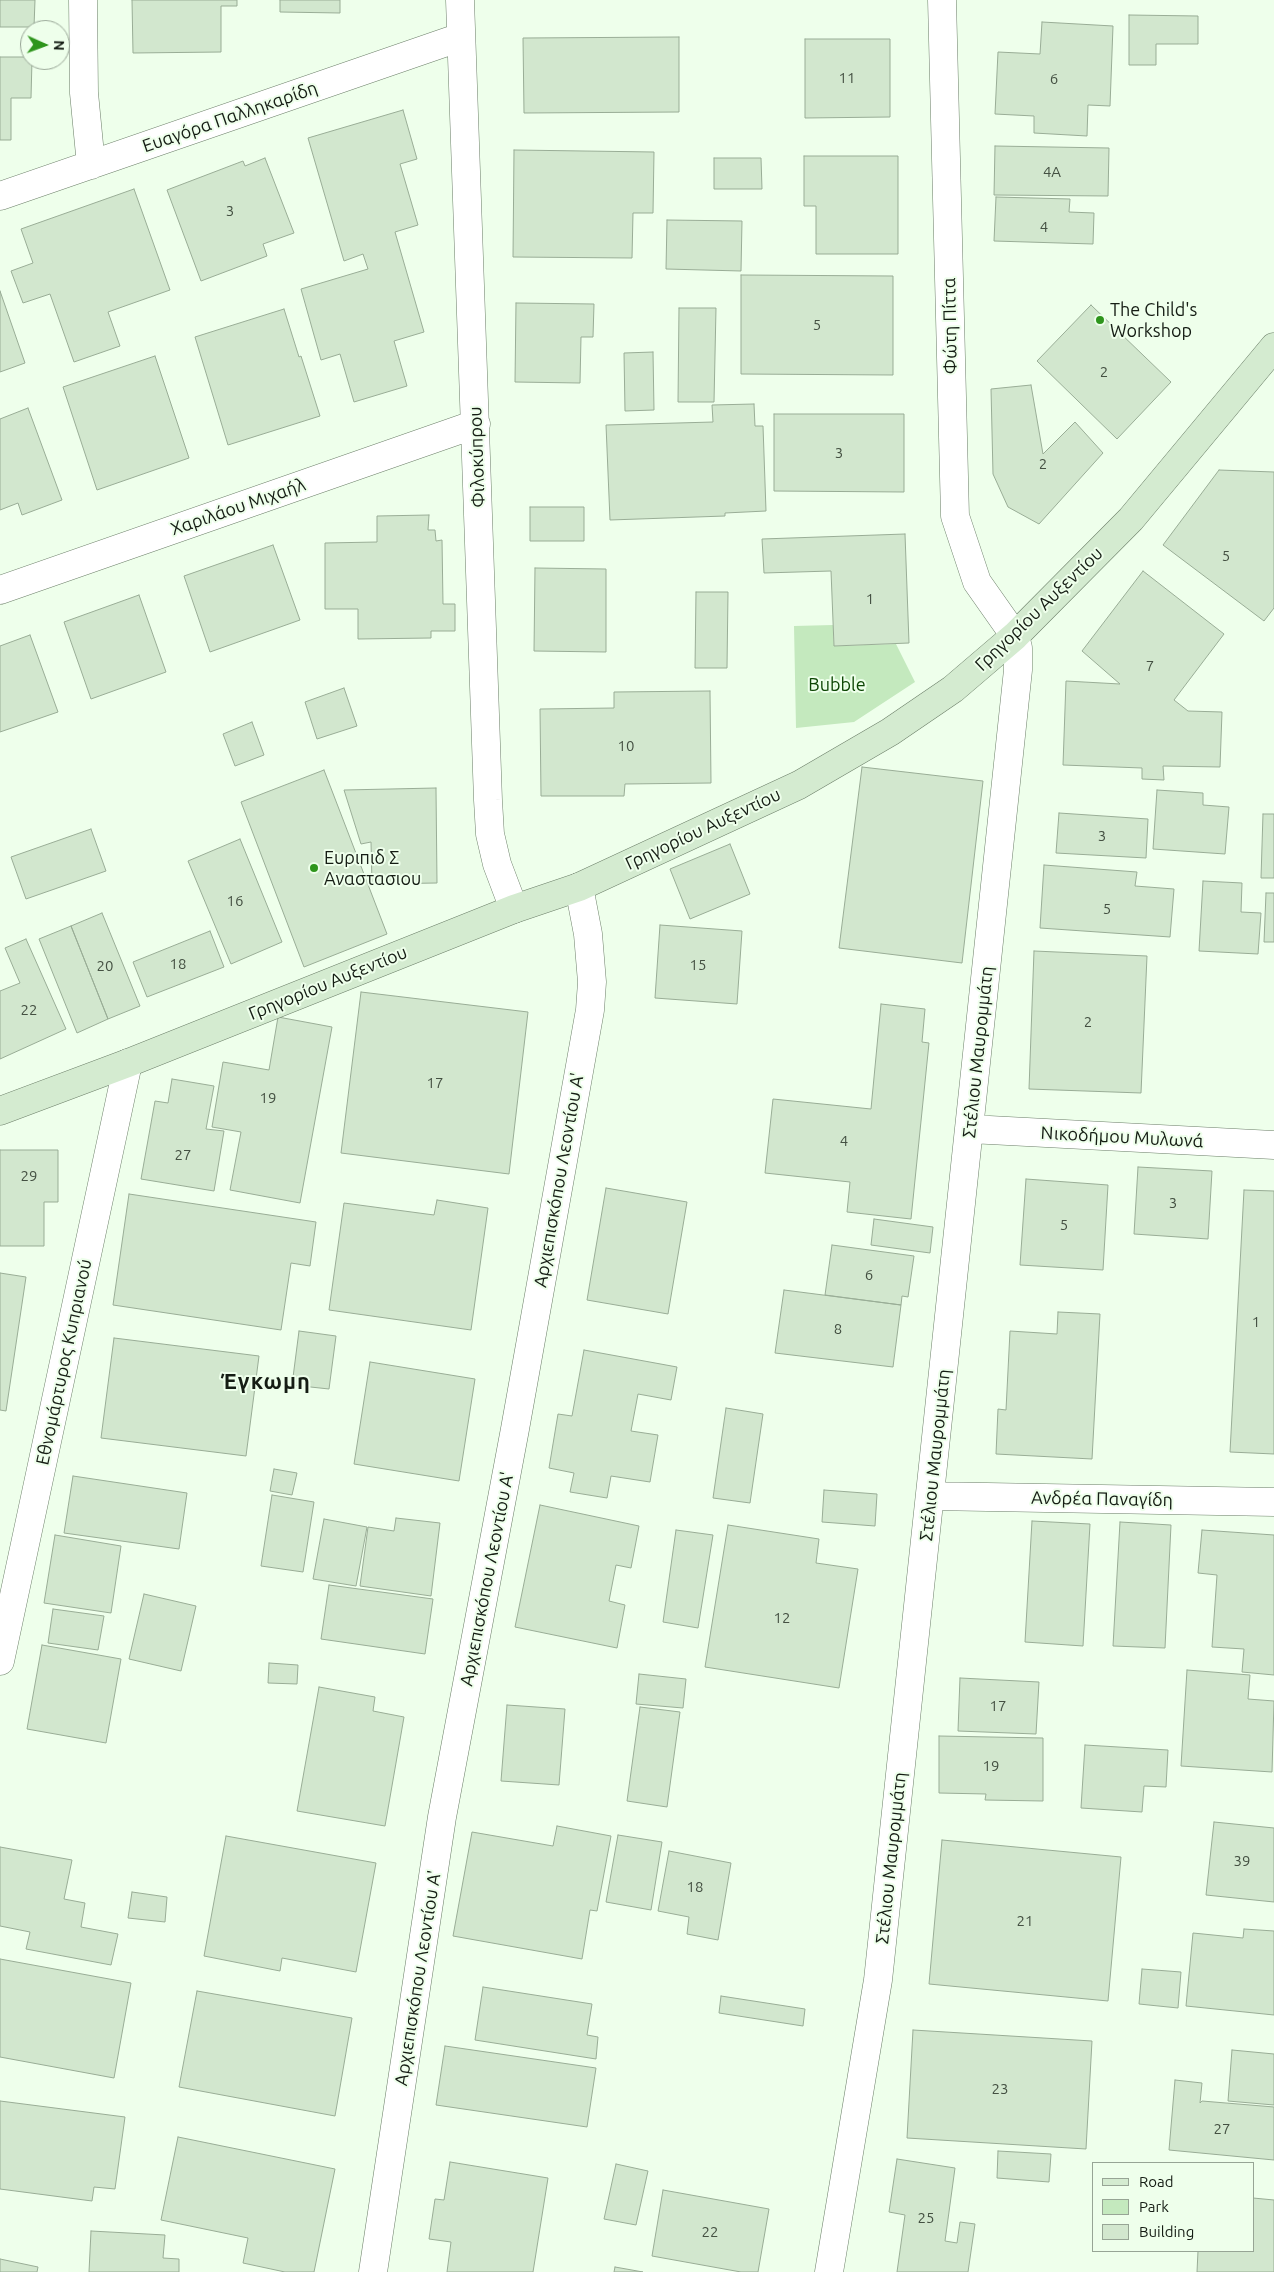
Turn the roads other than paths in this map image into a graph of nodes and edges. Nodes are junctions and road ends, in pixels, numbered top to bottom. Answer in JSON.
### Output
{"nodes":[{"id":1,"x":83,"y":0,"type":"edge"},
{"id":2,"x":460,"y":0,"type":"edge"},
{"id":3,"x":942,"y":0,"type":"edge"},
{"id":4,"x":461,"y":36,"type":"junction"},
{"id":5,"x":90,"y":165,"type":"junction"},
{"id":6,"x":0,"y":196,"type":"edge"},
{"id":7,"x":1274,"y":347,"type":"edge"},
{"id":8,"x":476,"y":424,"type":"junction"},
{"id":9,"x":0,"y":590,"type":"edge"},
{"id":10,"x":1015,"y":636,"type":"junction"},
{"id":11,"x":579,"y":887,"type":"junction"},
{"id":12,"x":514,"y":909,"type":"junction"},
{"id":13,"x":128,"y":1063,"type":"junction"},
{"id":14,"x":0,"y":1111,"type":"edge"},
{"id":15,"x":970,"y":1129,"type":"junction"},
{"id":16,"x":1274,"y":1145,"type":"edge"},
{"id":17,"x":930,"y":1496,"type":"junction"},
{"id":18,"x":1274,"y":1502,"type":"edge"},
{"id":19,"x":0,"y":1661,"type":"edge"},
{"id":20,"x":373,"y":2272,"type":"edge"},
{"id":21,"x":830,"y":2272,"type":"edge"}],
"edges":[{"from":1,"to":5,"type":"street"},
{"from":2,"to":4,"type":"street","name":"Φιλοκύπρου"},
{"from":3,"to":10,"type":"street","name":"Φώτη Πίττα"},
{"from":4,"to":5,"type":"street","name":"Ευαγόρα Παλληκαρίδη"},
{"from":4,"to":8,"type":"street","name":"Φιλοκύπρου"},
{"from":5,"to":6,"type":"street","name":"Ευαγόρα Παλληκαρίδη"},
{"from":7,"to":10,"type":"street","name":"Γρηγορίου Αυξεντίου"},
{"from":8,"to":9,"type":"street","name":"Χαριλάου Μιχαήλ"},
{"from":8,"to":12,"type":"street","name":"Φιλοκύπρου"},
{"from":10,"to":11,"type":"street","name":"Γρηγορίου Αυξεντίου"},
{"from":10,"to":15,"type":"street","name":"Στέλιου Μαυρομμάτη"},
{"from":11,"to":12,"type":"street","name":"Γρηγορίου Αυξεντίου"},
{"from":11,"to":20,"type":"street","name":"Αρχιεπισκόπου Λεοντίου Α'"},
{"from":12,"to":13,"type":"street","name":"Γρηγορίου Αυξεντίου"},
{"from":13,"to":14,"type":"street","name":"Γρηγορίου Αυξεντίου"},
{"from":13,"to":19,"type":"street","name":"Εθνομάρτυρος Κυπριανού"},
{"from":15,"to":16,"type":"street","name":"Νικοδήμου Μυλωνά"},
{"from":15,"to":17,"type":"street","name":"Στέλιου Μαυρομμάτη"},
{"from":17,"to":18,"type":"street","name":"Ανδρέα Παναγίδη"},
{"from":17,"to":21,"type":"street","name":"Στέλιου Μαυρομμάτη"}]}
